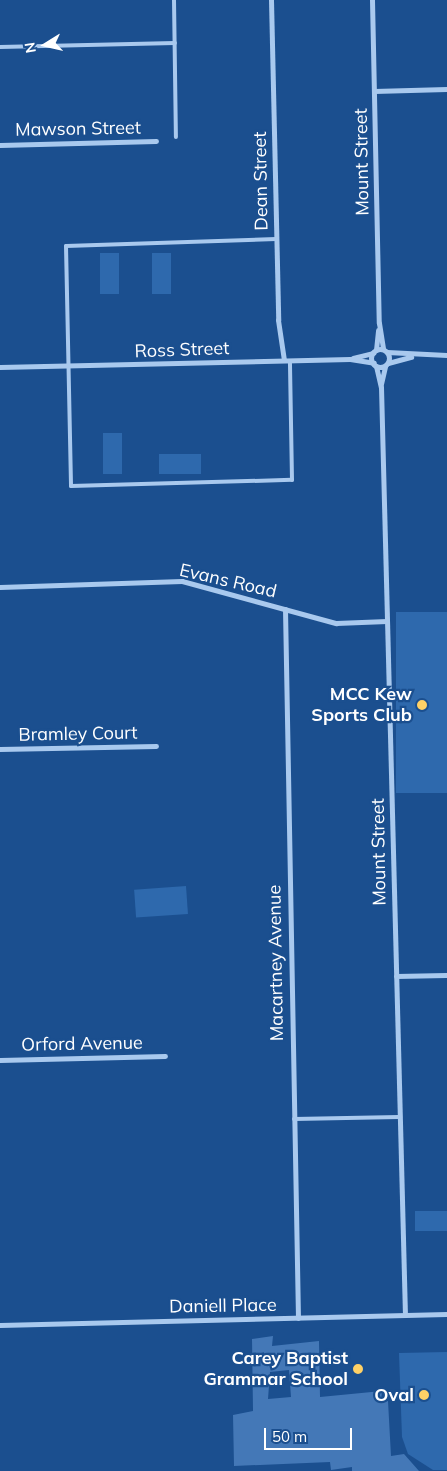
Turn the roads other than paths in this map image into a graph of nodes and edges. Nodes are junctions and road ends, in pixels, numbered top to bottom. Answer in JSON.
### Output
{"nodes":[{"id":1,"x":174,"y":0,"type":"edge"},
{"id":2,"x":271,"y":0,"type":"edge"},
{"id":3,"x":372,"y":0,"type":"edge"},
{"id":4,"x":175,"y":43,"type":"junction"},
{"id":5,"x":0,"y":47,"type":"edge"},
{"id":6,"x":447,"y":89,"type":"edge"},
{"id":7,"x":374,"y":91,"type":"junction"},
{"id":8,"x":176,"y":137,"type":"dead end"},
{"id":9,"x":156,"y":141,"type":"dead end"},
{"id":10,"x":0,"y":145,"type":"edge"},
{"id":11,"x":276,"y":239,"type":"junction"},
{"id":12,"x":380,"y":322,"type":"junction"},
{"id":13,"x":374,"y":351,"type":"junction"},
{"id":14,"x":385,"y":351,"type":"junction"},
{"id":15,"x":447,"y":355,"type":"edge"},
{"id":16,"x":414,"y":356,"type":"junction"},
{"id":17,"x":350,"y":359,"type":"junction"},
{"id":18,"x":287,"y":361,"type":"junction"},
{"id":19,"x":375,"y":364,"type":"junction"},
{"id":20,"x":386,"y":364,"type":"junction"},
{"id":21,"x":0,"y":366,"type":"edge"},
{"id":22,"x":68,"y":367,"type":"junction"},
{"id":23,"x":15,"y":368,"type":"junction"},
{"id":24,"x":0,"y":371,"type":"edge"},
{"id":25,"x":381,"y":387,"type":"junction"},
{"id":26,"x":0,"y":587,"type":"edge"},
{"id":27,"x":285,"y":609,"type":"junction"},
{"id":28,"x":387,"y":621,"type":"junction"},
{"id":29,"x":156,"y":746,"type":"dead end"},
{"id":30,"x":0,"y":749,"type":"edge"},
{"id":31,"x":446,"y":975,"type":"edge"},
{"id":32,"x":396,"y":976,"type":"junction"},
{"id":33,"x":165,"y":1056,"type":"dead end"},
{"id":34,"x":0,"y":1060,"type":"edge"},
{"id":35,"x":399,"y":1117,"type":"junction"},
{"id":36,"x":294,"y":1119,"type":"junction"},
{"id":37,"x":447,"y":1314,"type":"edge"},
{"id":38,"x":405,"y":1315,"type":"junction"},
{"id":39,"x":298,"y":1318,"type":"junction"},
{"id":40,"x":0,"y":1325,"type":"edge"}],
"edges":[{"from":1,"to":4,"type":"lane"},
{"from":2,"to":11,"type":"street","name":"Dean Street"},
{"from":3,"to":7,"type":"street","name":"Mount Street"},
{"from":4,"to":5,"type":"lane"},
{"from":4,"to":8,"type":"lane"},
{"from":6,"to":7,"type":"street"},
{"from":7,"to":12,"type":"street","name":"Mount Street"},
{"from":9,"to":10,"type":"street","name":"Mawson Street"},
{"from":11,"to":18,"type":"street","name":"Dean Street"},
{"from":11,"to":22,"type":"lane"},
{"from":12,"to":13,"type":"street","name":"Mount Street"},
{"from":12,"to":14,"type":"street","name":"Mount Street"},
{"from":13,"to":14,"type":"street","name":"Ross Street"},
{"from":13,"to":17,"type":"street","name":"Ross Street"},
{"from":13,"to":19,"type":"street","name":"Mount Street"},
{"from":14,"to":16,"type":"street"},
{"from":14,"to":20,"type":"street","name":"Mount Street"},
{"from":15,"to":16,"type":"street"},
{"from":16,"to":20,"type":"street"},
{"from":17,"to":18,"type":"street","name":"Ross Street"},
{"from":17,"to":19,"type":"street","name":"Ross Street"},
{"from":18,"to":22,"type":"street","name":"Ross Street"},
{"from":18,"to":22,"type":"lane"},
{"from":19,"to":20,"type":"street","name":"Ross Street"},
{"from":19,"to":25,"type":"street","name":"Mount Street"},
{"from":20,"to":25,"type":"street","name":"Mount Street"},
{"from":21,"to":23,"type":"street","name":"Ross Street"},
{"from":22,"to":23,"type":"street","name":"Ross Street"},
{"from":23,"to":24,"type":"street","name":"Ross Street"},
{"from":25,"to":28,"type":"street","name":"Mount Street"},
{"from":26,"to":27,"type":"street","name":"Evans Road"},
{"from":27,"to":28,"type":"street","name":"Evans Road"},
{"from":27,"to":36,"type":"street","name":"Macartney Avenue"},
{"from":28,"to":32,"type":"street","name":"Mount Street"},
{"from":29,"to":30,"type":"street","name":"Bramley Court"},
{"from":31,"to":32,"type":"street"},
{"from":32,"to":35,"type":"street","name":"Mount Street"},
{"from":33,"to":34,"type":"street","name":"Orford Avenue"},
{"from":35,"to":36,"type":"lane"},
{"from":35,"to":38,"type":"street","name":"Mount Street"},
{"from":36,"to":39,"type":"street","name":"Macartney Avenue"},
{"from":37,"to":38,"type":"street","name":"Daniell Place"},
{"from":38,"to":39,"type":"street","name":"Daniell Place"},
{"from":39,"to":40,"type":"street","name":"Daniell Place"}]}
